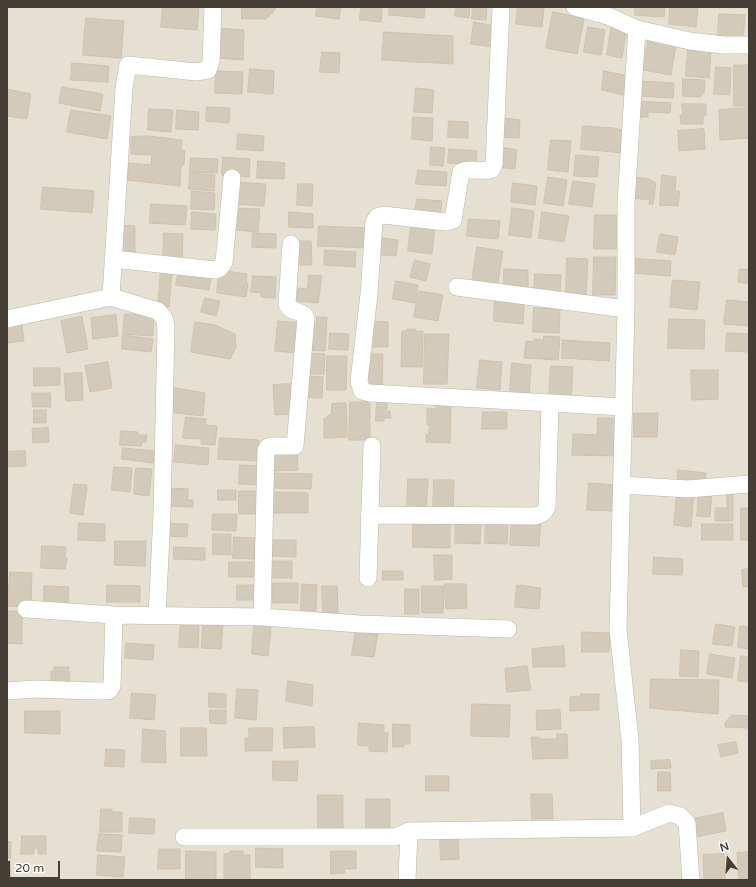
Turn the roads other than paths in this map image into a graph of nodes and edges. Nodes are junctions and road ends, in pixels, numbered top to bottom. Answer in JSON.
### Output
{"nodes":[{"id":1,"x":213,"y":7,"type":"edge"},
{"id":2,"x":501,"y":7,"type":"edge"},
{"id":3,"x":575,"y":7,"type":"edge"},
{"id":4,"x":608,"y":11,"type":"edge"},
{"id":5,"x":638,"y":29,"type":"junction"},
{"id":6,"x":749,"y":44,"type":"edge"},
{"id":7,"x":232,"y":178,"type":"dead end"},
{"id":8,"x":291,"y":244,"type":"dead end"},
{"id":9,"x":113,"y":259,"type":"junction"},
{"id":10,"x":457,"y":287,"type":"dead end"},
{"id":11,"x":111,"y":297,"type":"junction"},
{"id":12,"x":626,"y":309,"type":"junction"},
{"id":13,"x":7,"y":319,"type":"edge"},
{"id":14,"x":550,"y":404,"type":"junction"},
{"id":15,"x":623,"y":407,"type":"junction"},
{"id":16,"x":372,"y":446,"type":"dead end"},
{"id":17,"x":749,"y":484,"type":"edge"},
{"id":18,"x":622,"y":485,"type":"junction"},
{"id":19,"x":370,"y":515,"type":"junction"},
{"id":20,"x":368,"y":578,"type":"dead end"},
{"id":21,"x":26,"y":609,"type":"dead end"},
{"id":22,"x":114,"y":615,"type":"junction"},
{"id":23,"x":157,"y":616,"type":"junction"},
{"id":24,"x":262,"y":617,"type":"junction"},
{"id":25,"x":508,"y":629,"type":"dead end"},
{"id":26,"x":7,"y":692,"type":"edge"},
{"id":27,"x":632,"y":828,"type":"junction"},
{"id":28,"x":409,"y":831,"type":"junction"},
{"id":29,"x":184,"y":837,"type":"dead end"},
{"id":30,"x":407,"y":880,"type":"edge"},
{"id":31,"x":691,"y":880,"type":"edge"}],
"edges":[{"from":1,"to":9,"type":"street"},
{"from":2,"to":14,"type":"street"},
{"from":3,"to":4,"type":"street"},
{"from":4,"to":5,"type":"street"},
{"from":5,"to":6,"type":"street"},
{"from":5,"to":12,"type":"street"},
{"from":7,"to":9,"type":"street"},
{"from":8,"to":24,"type":"street"},
{"from":9,"to":11,"type":"street"},
{"from":10,"to":12,"type":"street"},
{"from":11,"to":13,"type":"street"},
{"from":11,"to":23,"type":"street"},
{"from":12,"to":15,"type":"street"},
{"from":14,"to":15,"type":"street"},
{"from":14,"to":19,"type":"street"},
{"from":15,"to":18,"type":"street"},
{"from":16,"to":19,"type":"street"},
{"from":17,"to":18,"type":"street"},
{"from":18,"to":27,"type":"street"},
{"from":19,"to":20,"type":"street"},
{"from":21,"to":22,"type":"street"},
{"from":22,"to":23,"type":"street"},
{"from":22,"to":26,"type":"street"},
{"from":23,"to":24,"type":"street"},
{"from":24,"to":25,"type":"street"},
{"from":27,"to":28,"type":"street"},
{"from":27,"to":31,"type":"street"},
{"from":28,"to":29,"type":"street"},
{"from":28,"to":30,"type":"street"}]}
